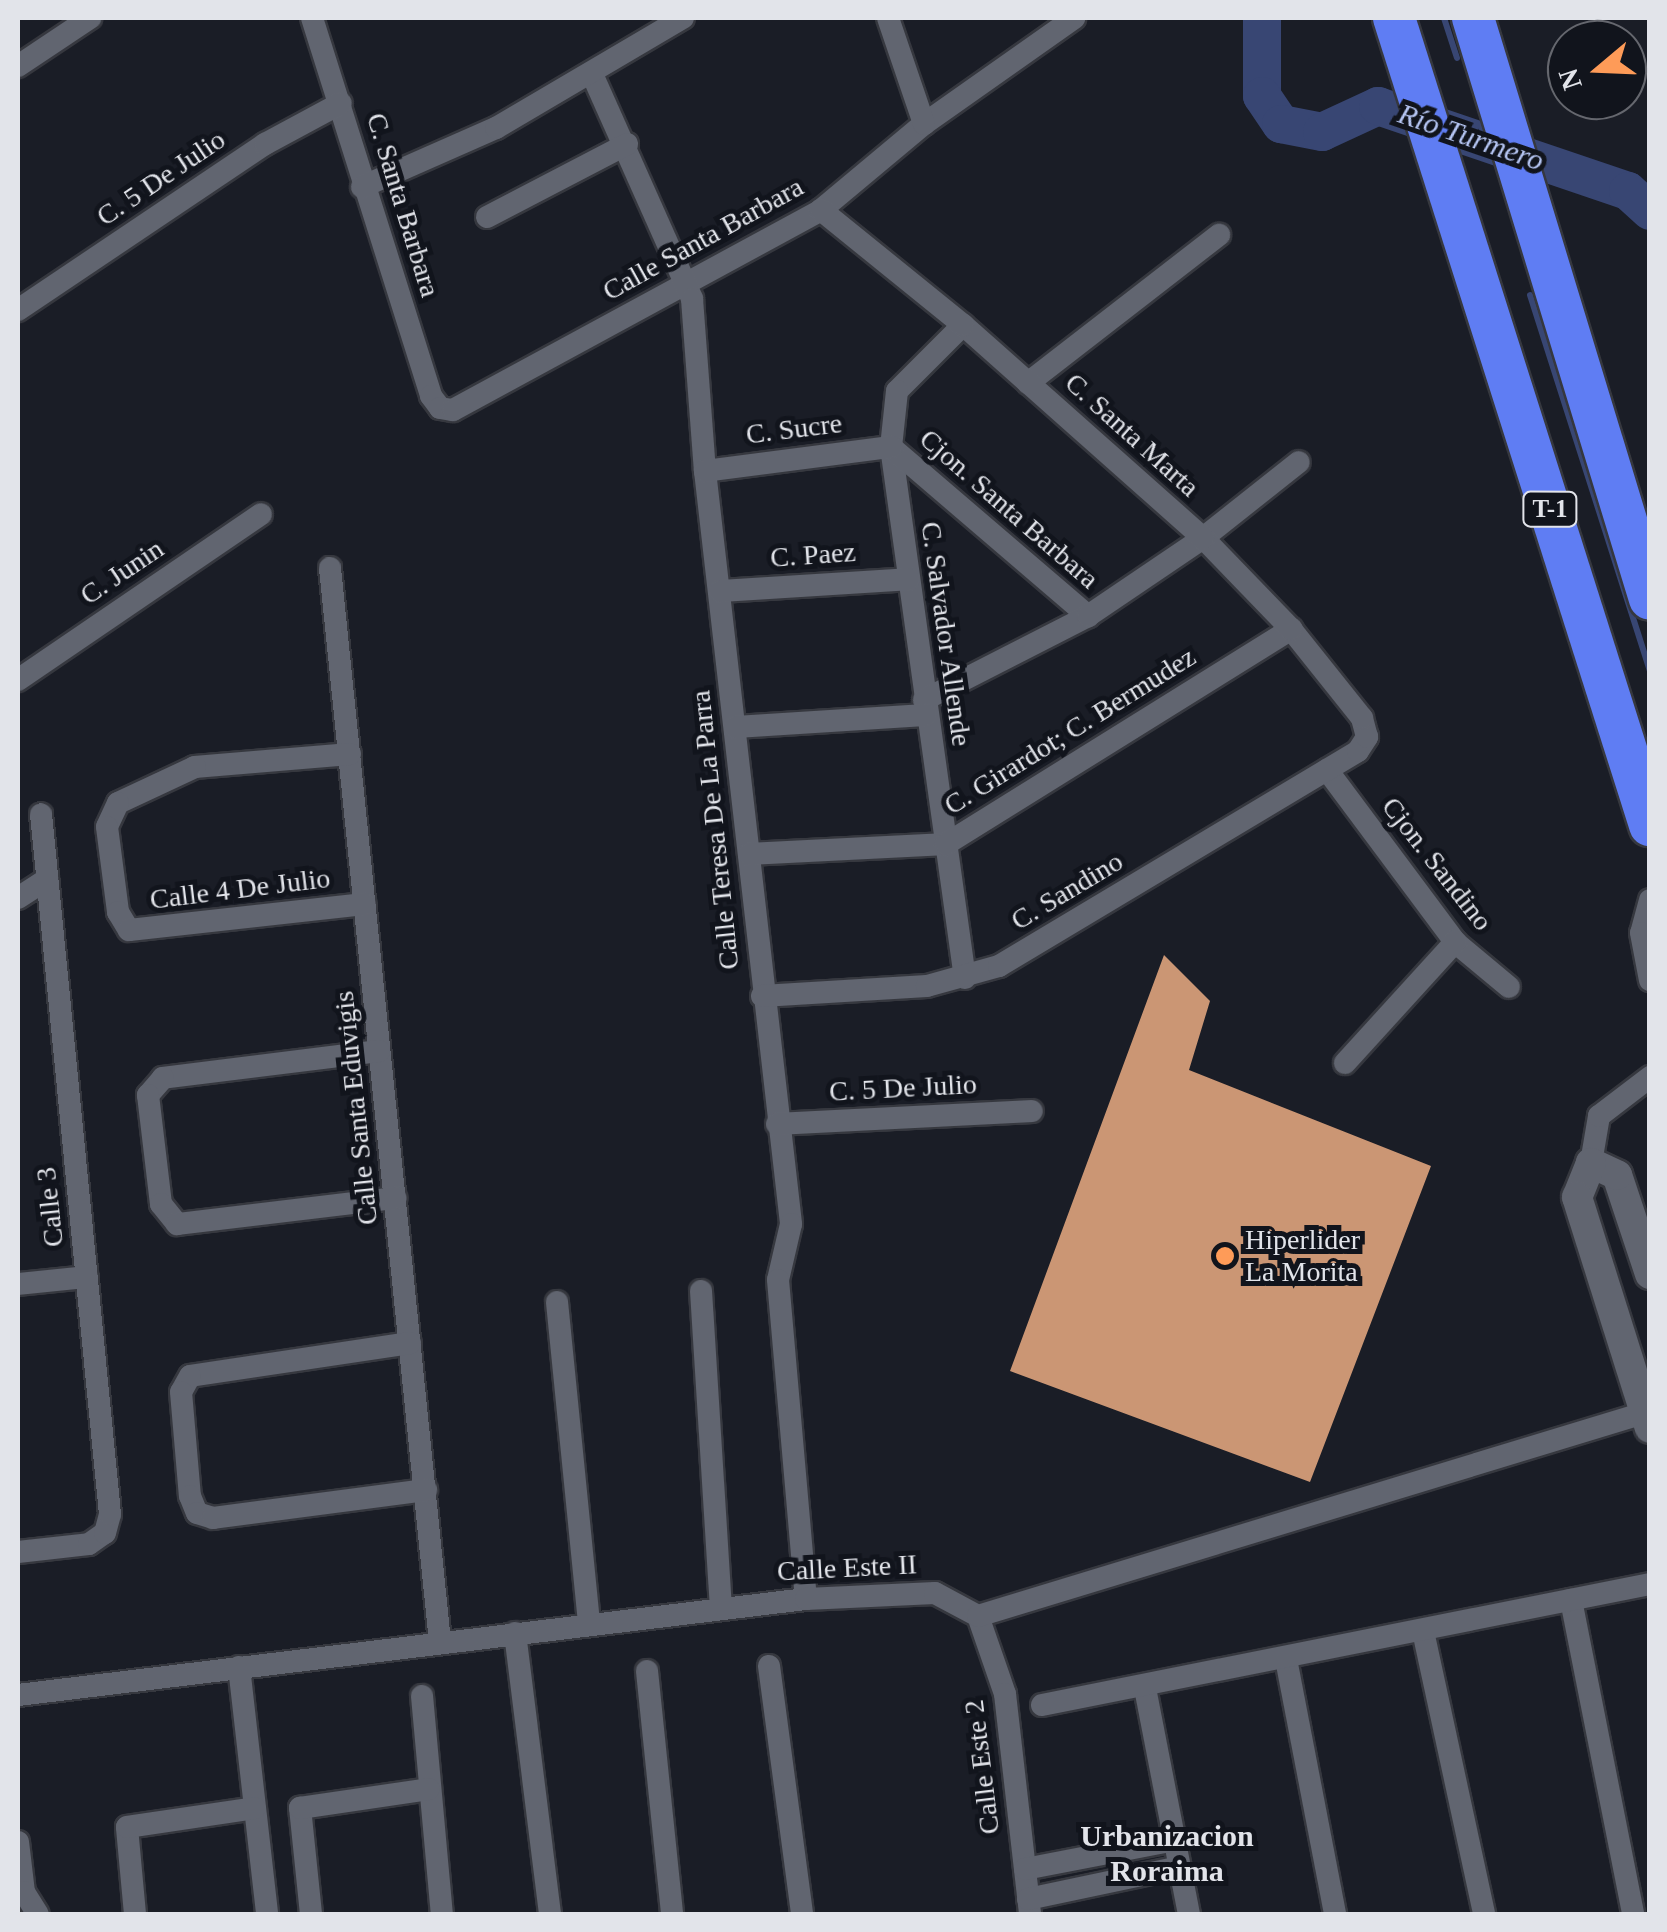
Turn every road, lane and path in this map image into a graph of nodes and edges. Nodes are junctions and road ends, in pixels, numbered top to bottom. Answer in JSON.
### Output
{"nodes":[{"id":1,"x":90,"y":18,"type":"edge"},
{"id":2,"x":312,"y":18,"type":"edge"},
{"id":3,"x":683,"y":18,"type":"edge"},
{"id":4,"x":888,"y":18,"type":"edge"},
{"id":5,"x":1074,"y":18,"type":"edge"},
{"id":6,"x":1394,"y":18,"type":"edge"},
{"id":7,"x":1473,"y":18,"type":"edge"},
{"id":8,"x":18,"y":66,"type":"edge"},
{"id":9,"x":592,"y":74,"type":"junction"},
{"id":10,"x":342,"y":103,"type":"junction"},
{"id":11,"x":924,"y":124,"type":"junction"},
{"id":12,"x":627,"y":144,"type":"junction"},
{"id":13,"x":362,"y":187,"type":"junction"},
{"id":14,"x":821,"y":210,"type":"junction"},
{"id":15,"x":487,"y":218,"type":"dead end"},
{"id":16,"x":1219,"y":235,"type":"dead end"},
{"id":17,"x":687,"y":280,"type":"junction"},
{"id":18,"x":18,"y":310,"type":"edge"},
{"id":19,"x":963,"y":325,"type":"junction"},
{"id":20,"x":1028,"y":383,"type":"junction"},
{"id":21,"x":440,"y":408,"type":"joint"},
{"id":22,"x":891,"y":447,"type":"junction"},
{"id":23,"x":1300,"y":462,"type":"dead end"},
{"id":24,"x":705,"y":471,"type":"junction"},
{"id":25,"x":261,"y":514,"type":"dead end"},
{"id":26,"x":1203,"y":538,"type":"junction"},
{"id":27,"x":330,"y":568,"type":"dead end"},
{"id":28,"x":909,"y":579,"type":"junction"},
{"id":29,"x":720,"y":591,"type":"junction"},
{"id":30,"x":1650,"y":599,"type":"edge"},
{"id":31,"x":1088,"y":616,"type":"junction"},
{"id":32,"x":1291,"y":628,"type":"junction"},
{"id":33,"x":18,"y":680,"type":"edge"},
{"id":34,"x":925,"y":707,"type":"junction"},
{"id":35,"x":735,"y":727,"type":"junction"},
{"id":36,"x":1367,"y":737,"type":"joint"},
{"id":37,"x":350,"y":754,"type":"junction"},
{"id":38,"x":1326,"y":770,"type":"junction"},
{"id":39,"x":40,"y":814,"type":"dead end"},
{"id":40,"x":1650,"y":825,"type":"edge"},
{"id":41,"x":946,"y":844,"type":"junction"},
{"id":42,"x":750,"y":854,"type":"junction"},
{"id":43,"x":47,"y":879,"type":"junction"},
{"id":44,"x":18,"y":898,"type":"edge"},
{"id":45,"x":1650,"y":900,"type":"edge"},
{"id":46,"x":364,"y":904,"type":"junction"},
{"id":47,"x":1456,"y":942,"type":"junction"},
{"id":48,"x":965,"y":978,"type":"junction"},
{"id":49,"x":1650,"y":980,"type":"edge"},
{"id":50,"x":1509,"y":987,"type":"dead end"},
{"id":51,"x":762,"y":996,"type":"junction"},
{"id":52,"x":380,"y":1051,"type":"junction"},
{"id":53,"x":1345,"y":1063,"type":"dead end"},
{"id":54,"x":1649,"y":1078,"type":"edge"},
{"id":55,"x":1032,"y":1112,"type":"dead end"},
{"id":56,"x":776,"y":1124,"type":"junction"},
{"id":57,"x":1592,"y":1162,"type":"junction"},
{"id":58,"x":395,"y":1198,"type":"junction"},
{"id":59,"x":1650,"y":1274,"type":"edge"},
{"id":60,"x":87,"y":1276,"type":"junction"},
{"id":61,"x":18,"y":1284,"type":"edge"},
{"id":62,"x":700,"y":1291,"type":"dead end"},
{"id":63,"x":557,"y":1302,"type":"dead end"},
{"id":64,"x":410,"y":1343,"type":"junction"},
{"id":65,"x":1648,"y":1417,"type":"edge"},
{"id":66,"x":426,"y":1490,"type":"junction"},
{"id":67,"x":18,"y":1552,"type":"edge"},
{"id":68,"x":1650,"y":1584,"type":"edge"},
{"id":69,"x":806,"y":1599,"type":"junction"},
{"id":70,"x":1572,"y":1600,"type":"junction"},
{"id":71,"x":720,"y":1608,"type":"junction"},
{"id":72,"x":978,"y":1616,"type":"junction"},
{"id":73,"x":589,"y":1623,"type":"junction"},
{"id":74,"x":1423,"y":1631,"type":"junction"},
{"id":75,"x":515,"y":1633,"type":"junction"},
{"id":76,"x":440,"y":1641,"type":"junction"},
{"id":77,"x":1286,"y":1659,"type":"junction"},
{"id":78,"x":769,"y":1666,"type":"dead end"},
{"id":79,"x":240,"y":1667,"type":"junction"},
{"id":80,"x":647,"y":1671,"type":"dead end"},
{"id":81,"x":1145,"y":1688,"type":"junction"},
{"id":82,"x":18,"y":1695,"type":"edge"},
{"id":83,"x":422,"y":1696,"type":"dead end"},
{"id":84,"x":1042,"y":1705,"type":"dead end"},
{"id":85,"x":429,"y":1788,"type":"junction"},
{"id":86,"x":255,"y":1808,"type":"junction"},
{"id":87,"x":1175,"y":1840,"type":"junction"},
{"id":88,"x":18,"y":1842,"type":"edge"},
{"id":89,"x":1180,"y":1867,"type":"junction"},
{"id":90,"x":1025,"y":1869,"type":"junction"},
{"id":91,"x":22,"y":1903,"type":"edge"},
{"id":92,"x":1029,"y":1907,"type":"edge"},
{"id":93,"x":38,"y":1914,"type":"edge"},
{"id":94,"x":135,"y":1914,"type":"edge"},
{"id":95,"x":267,"y":1914,"type":"edge"},
{"id":96,"x":311,"y":1914,"type":"edge"},
{"id":97,"x":442,"y":1914,"type":"edge"},
{"id":98,"x":550,"y":1914,"type":"edge"},
{"id":99,"x":672,"y":1914,"type":"edge"},
{"id":100,"x":802,"y":1914,"type":"edge"},
{"id":101,"x":1189,"y":1914,"type":"edge"},
{"id":102,"x":1336,"y":1914,"type":"edge"},
{"id":103,"x":1484,"y":1914,"type":"edge"},
{"id":104,"x":1632,"y":1914,"type":"edge"}],
"edges":[{"from":1,"to":8,"type":"street"},
{"from":2,"to":10,"type":"street","name":"C. Santa Barbara"},
{"from":3,"to":9,"type":"street"},
{"from":4,"to":11,"type":"street"},
{"from":5,"to":11,"type":"street","name":"Calle Santa Barbara"},
{"from":6,"to":40,"type":"highway","number":"T-1"},
{"from":7,"to":30,"type":"highway","number":"T-1"},
{"from":9,"to":12,"type":"street","name":"Calle Teresa De La Parra"},
{"from":9,"to":13,"type":"street"},
{"from":10,"to":13,"type":"street","name":"C. Santa Barbara"},
{"from":10,"to":18,"type":"street","name":"C. 5 De Julio"},
{"from":11,"to":14,"type":"street","name":"Calle Santa Barbara"},
{"from":12,"to":15,"type":"street"},
{"from":12,"to":17,"type":"street","name":"Calle Teresa De La Parra"},
{"from":13,"to":21,"type":"street","name":"C. Santa Barbara"},
{"from":14,"to":17,"type":"street","name":"Calle Santa Barbara"},
{"from":14,"to":19,"type":"street","name":"C. Santa Marta"},
{"from":16,"to":20,"type":"street"},
{"from":17,"to":21,"type":"street","name":"Calle Santa Barbara"},
{"from":17,"to":24,"type":"street","name":"Calle Teresa De La Parra"},
{"from":19,"to":20,"type":"street","name":"C. Santa Marta"},
{"from":19,"to":22,"type":"street","name":"C. Salvador Allende"},
{"from":20,"to":26,"type":"street","name":"C. Santa Marta"},
{"from":22,"to":24,"type":"street","name":"C. Sucre"},
{"from":22,"to":28,"type":"street","name":"C. Salvador Allende"},
{"from":22,"to":31,"type":"street","name":"Cjon. Santa Barbara"},
{"from":23,"to":26,"type":"street"},
{"from":24,"to":29,"type":"street","name":"Calle Teresa De La Parra"},
{"from":25,"to":33,"type":"street","name":"C. Junin"},
{"from":26,"to":31,"type":"street"},
{"from":26,"to":32,"type":"street","name":"C. Santa Marta"},
{"from":27,"to":37,"type":"street","name":"Calle Santa Eduvigis"},
{"from":28,"to":29,"type":"street","name":"C. Paez"},
{"from":28,"to":34,"type":"street","name":"C. Salvador Allende"},
{"from":29,"to":35,"type":"street","name":"Calle Teresa De La Parra"},
{"from":31,"to":34,"type":"street"},
{"from":32,"to":36,"type":"street","name":"C. Santa Marta"},
{"from":32,"to":41,"type":"street","name":"C. Girardot; C. Bermudez"},
{"from":34,"to":35,"type":"street"},
{"from":34,"to":41,"type":"street","name":"C. Salvador Allende"},
{"from":35,"to":42,"type":"street","name":"Calle Teresa De La Parra"},
{"from":36,"to":38,"type":"street","name":"C. Sandino"},
{"from":37,"to":46,"type":"street","name":"Calle Santa Eduvigis"},
{"from":37,"to":46,"type":"street","name":"Calle 4 De Julio"},
{"from":38,"to":47,"type":"street","name":"Cjon. Sandino"},
{"from":38,"to":48,"type":"street","name":"C. Sandino"},
{"from":39,"to":43,"type":"street","name":"Calle 3"},
{"from":41,"to":42,"type":"street","name":"C. Girardot; C. Bermudez"},
{"from":41,"to":48,"type":"street","name":"C. Salvador Allende"},
{"from":42,"to":51,"type":"street","name":"Calle Teresa De La Parra"},
{"from":43,"to":44,"type":"street"},
{"from":43,"to":60,"type":"street","name":"Calle 3"},
{"from":45,"to":49,"type":"street"},
{"from":46,"to":52,"type":"street","name":"Calle Santa Eduvigis"},
{"from":47,"to":50,"type":"street","name":"Cjon. Sandino"},
{"from":47,"to":53,"type":"street"},
{"from":48,"to":51,"type":"street","name":"C. Sandino"},
{"from":51,"to":56,"type":"street","name":"Calle Teresa De La Parra"},
{"from":52,"to":58,"type":"street","name":"Calle Santa Eduvigis"},
{"from":52,"to":58,"type":"street"},
{"from":54,"to":57,"type":"street"},
{"from":55,"to":56,"type":"street","name":"C. 5 De Julio"},
{"from":56,"to":69,"type":"street","name":"Calle Teresa De La Parra"},
{"from":57,"to":59,"type":"street"},
{"from":57,"to":65,"type":"street"},
{"from":58,"to":64,"type":"street","name":"Calle Santa Eduvigis"},
{"from":60,"to":61,"type":"street"},
{"from":60,"to":67,"type":"street","name":"Calle 3"},
{"from":62,"to":71,"type":"street"},
{"from":63,"to":73,"type":"street"},
{"from":64,"to":66,"type":"street","name":"Calle Santa Eduvigis"},
{"from":64,"to":66,"type":"street"},
{"from":65,"to":72,"type":"street"},
{"from":66,"to":76,"type":"street","name":"Calle Santa Eduvigis"},
{"from":68,"to":70,"type":"street"},
{"from":69,"to":71,"type":"street","name":"Calle Este II"},
{"from":69,"to":72,"type":"street","name":"Calle Este II"},
{"from":70,"to":74,"type":"street"},
{"from":70,"to":104,"type":"street"},
{"from":71,"to":73,"type":"street","name":"Calle Este II"},
{"from":72,"to":90,"type":"street","name":"Calle Este 2"},
{"from":73,"to":75,"type":"street","name":"Calle Este II"},
{"from":74,"to":77,"type":"street"},
{"from":74,"to":103,"type":"street"},
{"from":75,"to":76,"type":"street","name":"Calle Este II"},
{"from":75,"to":98,"type":"street"},
{"from":76,"to":79,"type":"street","name":"Calle Este II"},
{"from":77,"to":81,"type":"street"},
{"from":77,"to":102,"type":"street"},
{"from":78,"to":100,"type":"street"},
{"from":79,"to":82,"type":"street","name":"Calle Este II"},
{"from":79,"to":86,"type":"street"},
{"from":80,"to":99,"type":"street"},
{"from":81,"to":84,"type":"street"},
{"from":81,"to":87,"type":"street"},
{"from":83,"to":85,"type":"street"},
{"from":85,"to":96,"type":"street"},
{"from":85,"to":97,"type":"street"},
{"from":86,"to":94,"type":"street"},
{"from":86,"to":95,"type":"street"},
{"from":87,"to":89,"type":"street"},
{"from":87,"to":90,"type":"street"},
{"from":88,"to":91,"type":"street"},
{"from":89,"to":92,"type":"street"},
{"from":89,"to":101,"type":"street"},
{"from":90,"to":92,"type":"street","name":"Calle Este 2"},
{"from":91,"to":93,"type":"street"}]}
